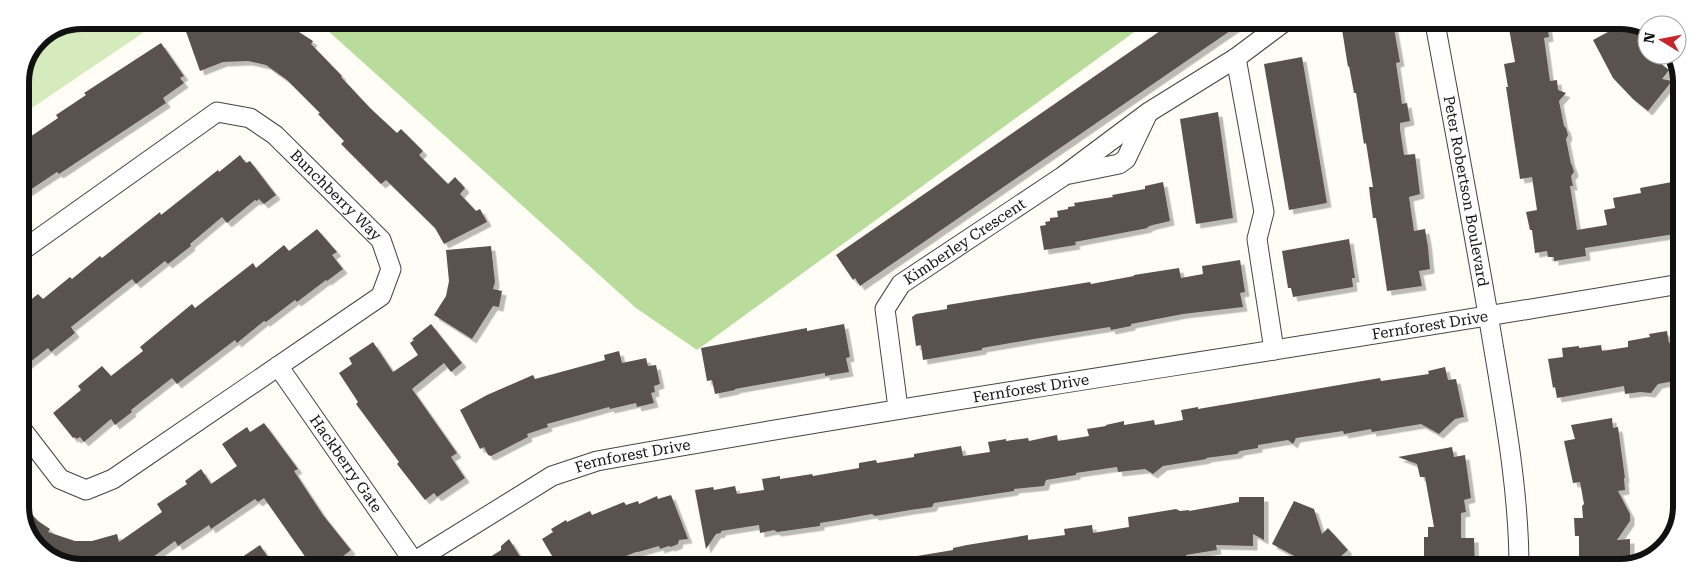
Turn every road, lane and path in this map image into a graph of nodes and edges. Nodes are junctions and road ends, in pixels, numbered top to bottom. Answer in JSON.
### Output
{"nodes":[{"id":1,"x":1275,"y":29,"type":"edge"},
{"id":2,"x":1436,"y":29,"type":"edge"},
{"id":3,"x":1236,"y":58,"type":"junction"},
{"id":4,"x":29,"y":246,"type":"edge"},
{"id":5,"x":1673,"y":285,"type":"edge"},
{"id":6,"x":1489,"y":317,"type":"junction"},
{"id":7,"x":1274,"y":350,"type":"junction"},
{"id":8,"x":278,"y":366,"type":"junction"},
{"id":9,"x":898,"y":408,"type":"junction"},
{"id":10,"x":29,"y":439,"type":"edge"},
{"id":11,"x":410,"y":559,"type":"edge"},
{"id":12,"x":421,"y":559,"type":"edge"},
{"id":13,"x":1518,"y":559,"type":"edge"}],
"edges":[{"from":1,"to":3,"type":"street","name":"Kimberley Crescent"},
{"from":2,"to":6,"type":"street","name":"Peter Robertson Boulevard"},
{"from":3,"to":7,"type":"street"},
{"from":3,"to":9,"type":"street","name":"Kimberley Crescent"},
{"from":4,"to":8,"type":"street","name":"Bunchberry Way"},
{"from":5,"to":6,"type":"street","name":"Fernforest Drive"},
{"from":6,"to":7,"type":"street","name":"Fernforest Drive"},
{"from":6,"to":13,"type":"street","name":"Peter Robertson Boulevard"},
{"from":7,"to":9,"type":"street","name":"Fernforest Drive"},
{"from":8,"to":10,"type":"street","name":"Bunchberry Way"},
{"from":8,"to":11,"type":"street","name":"Hackberry Gate"},
{"from":9,"to":12,"type":"street","name":"Fernforest Drive"}]}
